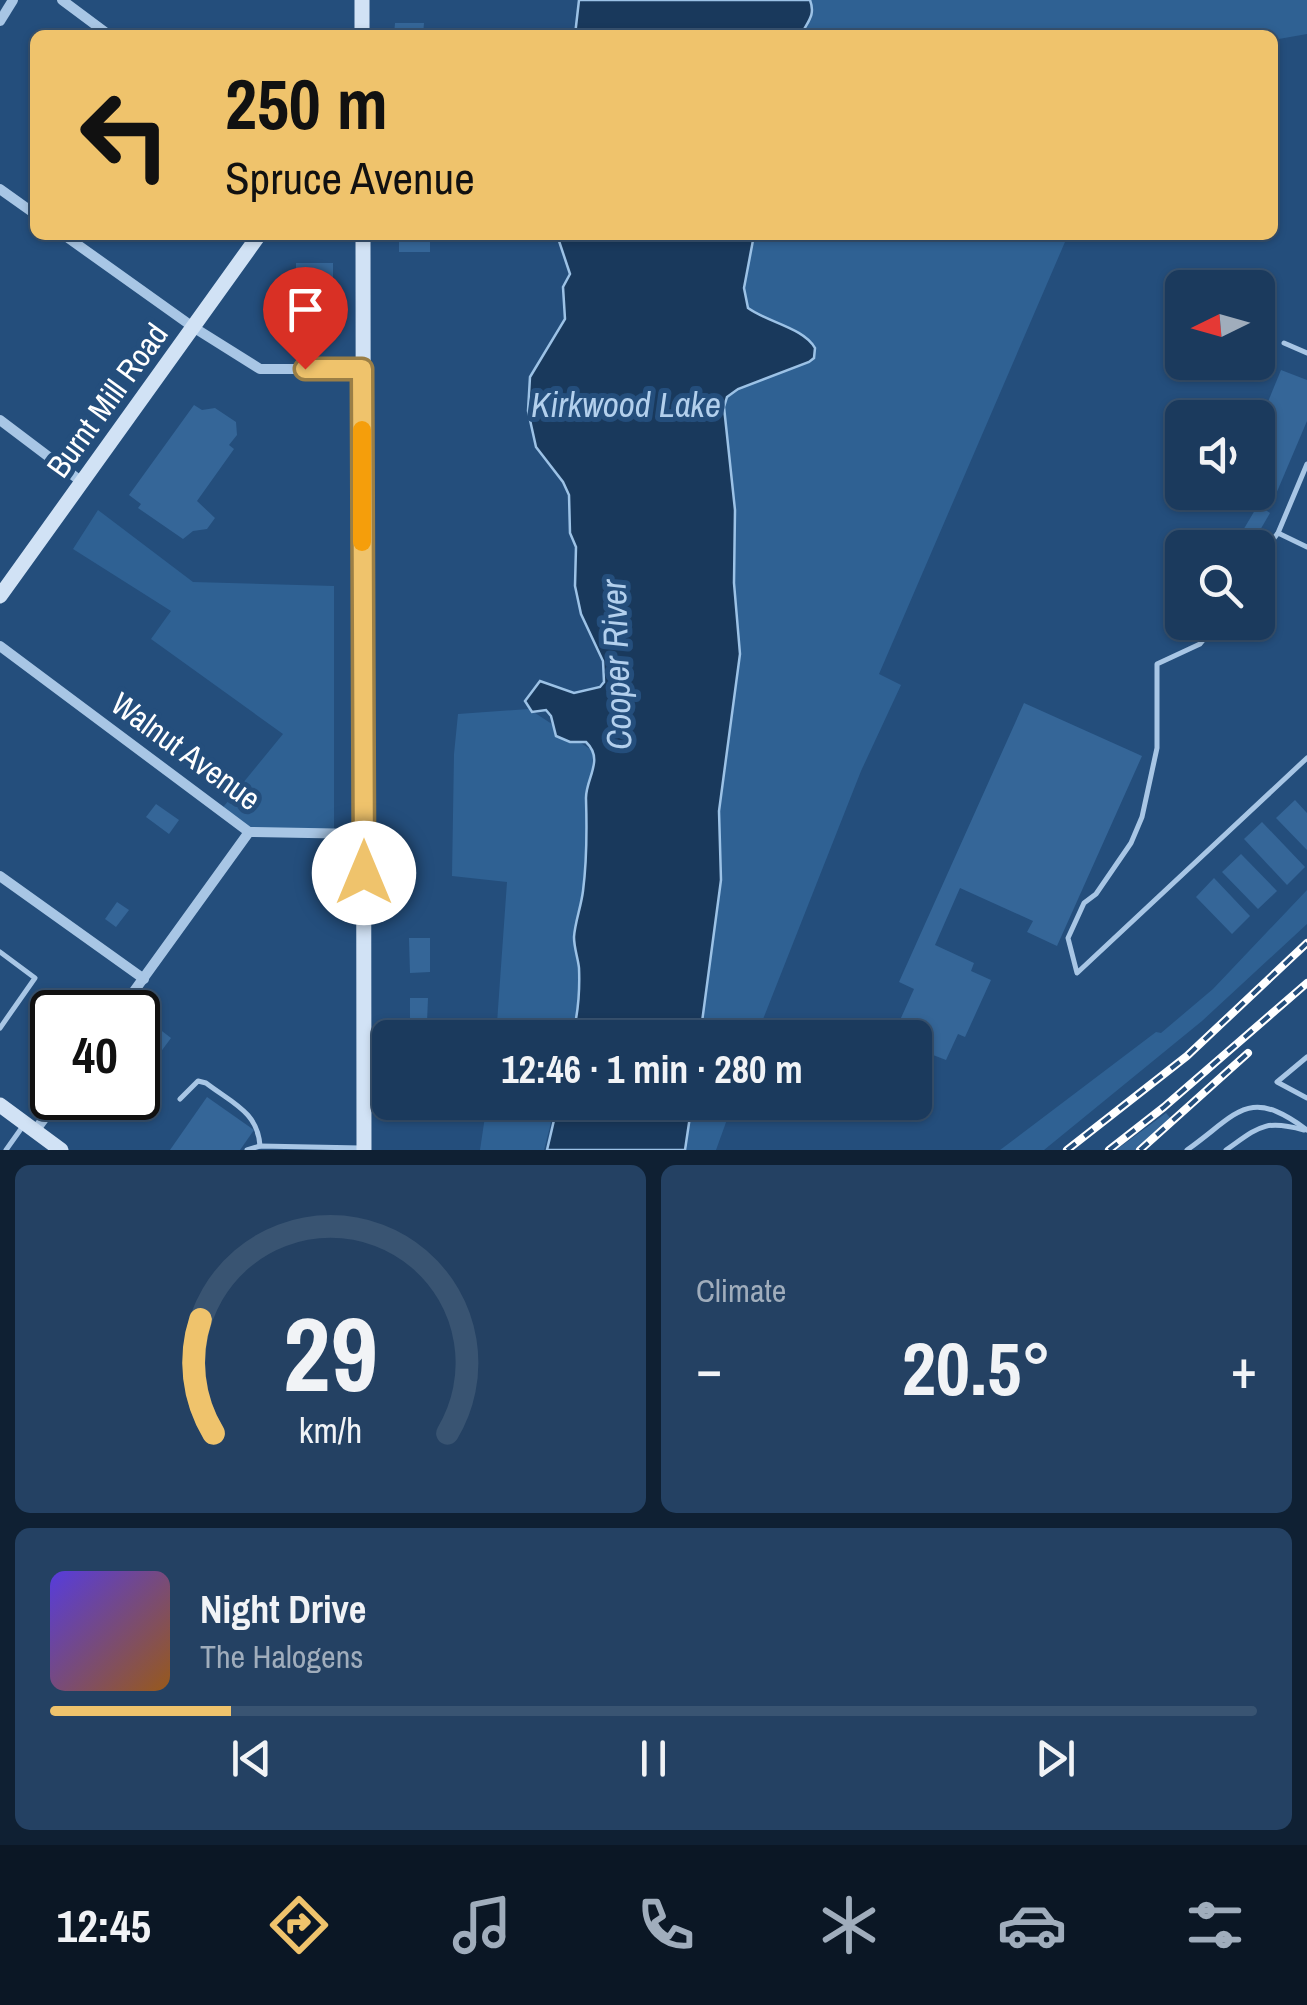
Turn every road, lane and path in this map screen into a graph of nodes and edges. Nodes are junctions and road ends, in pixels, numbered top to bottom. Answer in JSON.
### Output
{"nodes":[{"id":1,"x":14,"y":0,"type":"edge"},
{"id":2,"x":62,"y":0,"type":"edge"},
{"id":3,"x":362,"y":0,"type":"edge"},
{"id":4,"x":0,"y":20,"type":"edge"},
{"id":5,"x":103,"y":30,"type":"edge"},
{"id":6,"x":362,"y":30,"type":"edge"},
{"id":7,"x":0,"y":189,"type":"edge"},
{"id":8,"x":30,"y":210,"type":"edge"},
{"id":9,"x":71,"y":240,"type":"edge"},
{"id":10,"x":255,"y":240,"type":"edge"},
{"id":11,"x":363,"y":240,"type":"edge"},
{"id":12,"x":193,"y":327,"type":"junction"},
{"id":13,"x":1284,"y":343,"type":"dead end"},
{"id":14,"x":1307,"y":353,"type":"edge"},
{"id":15,"x":362,"y":369,"type":"junction"},
{"id":16,"x":0,"y":420,"type":"edge"},
{"id":17,"x":1307,"y":464,"type":"edge"},
{"id":18,"x":82,"y":482,"type":"junction"},
{"id":19,"x":1278,"y":533,"type":"junction"},
{"id":20,"x":1275,"y":537,"type":"edge"},
{"id":21,"x":1307,"y":547,"type":"edge"},
{"id":22,"x":0,"y":596,"type":"edge"},
{"id":23,"x":1203,"y":640,"type":"edge"},
{"id":24,"x":0,"y":646,"type":"edge"},
{"id":25,"x":1307,"y":758,"type":"edge"},
{"id":26,"x":249,"y":832,"type":"junction"},
{"id":27,"x":363,"y":834,"type":"junction"},
{"id":28,"x":0,"y":876,"type":"edge"},
{"id":29,"x":0,"y":952,"type":"edge"},
{"id":30,"x":144,"y":978,"type":"junction"},
{"id":31,"x":136,"y":990,"type":"edge"},
{"id":32,"x":0,"y":1028,"type":"edge"},
{"id":33,"x":1307,"y":1057,"type":"edge"},
{"id":34,"x":1307,"y":1098,"type":"edge"},
{"id":35,"x":180,"y":1099,"type":"dead end"},
{"id":36,"x":0,"y":1105,"type":"edge"},
{"id":37,"x":37,"y":1120,"type":"edge"},
{"id":38,"x":30,"y":1127,"type":"junction"},
{"id":39,"x":1307,"y":1131,"type":"edge"},
{"id":40,"x":260,"y":1146,"type":"junction"},
{"id":41,"x":58,"y":1149,"type":"edge"},
{"id":42,"x":364,"y":1149,"type":"edge"},
{"id":43,"x":6,"y":1150,"type":"edge"},
{"id":44,"x":248,"y":1150,"type":"edge"},
{"id":45,"x":1187,"y":1150,"type":"edge"},
{"id":46,"x":1226,"y":1150,"type":"edge"}],
"edges":[{"from":1,"to":4,"type":"street"},
{"from":2,"to":5,"type":"street"},
{"from":3,"to":6,"type":"street"},
{"from":7,"to":8,"type":"street"},
{"from":9,"to":12,"type":"street"},
{"from":10,"to":12,"type":"street","name":"Burnt Mill Road"},
{"from":11,"to":15,"type":"street"},
{"from":12,"to":15,"type":"street"},
{"from":12,"to":18,"type":"street","name":"Burnt Mill Road"},
{"from":13,"to":14,"type":"lane"},
{"from":15,"to":27,"type":"street"},
{"from":16,"to":18,"type":"street"},
{"from":17,"to":19,"type":"lane"},
{"from":18,"to":22,"type":"street","name":"Burnt Mill Road"},
{"from":19,"to":20,"type":"lane"},
{"from":19,"to":21,"type":"lane"},
{"from":23,"to":25,"type":"lane"},
{"from":24,"to":26,"type":"street","name":"Walnut Avenue"},
{"from":26,"to":27,"type":"street","name":"Walnut Avenue"},
{"from":26,"to":30,"type":"street"},
{"from":27,"to":42,"type":"street"},
{"from":28,"to":30,"type":"street"},
{"from":29,"to":32,"type":"lane"},
{"from":30,"to":31,"type":"street"},
{"from":33,"to":34,"type":"lane"},
{"from":35,"to":40,"type":"lane"},
{"from":36,"to":38,"type":"street"},
{"from":37,"to":38,"type":"street"},
{"from":38,"to":41,"type":"street"},
{"from":38,"to":43,"type":"lane"},
{"from":39,"to":45,"type":"lane"},
{"from":39,"to":46,"type":"lane"},
{"from":40,"to":42,"type":"lane"},
{"from":40,"to":44,"type":"lane"}]}
